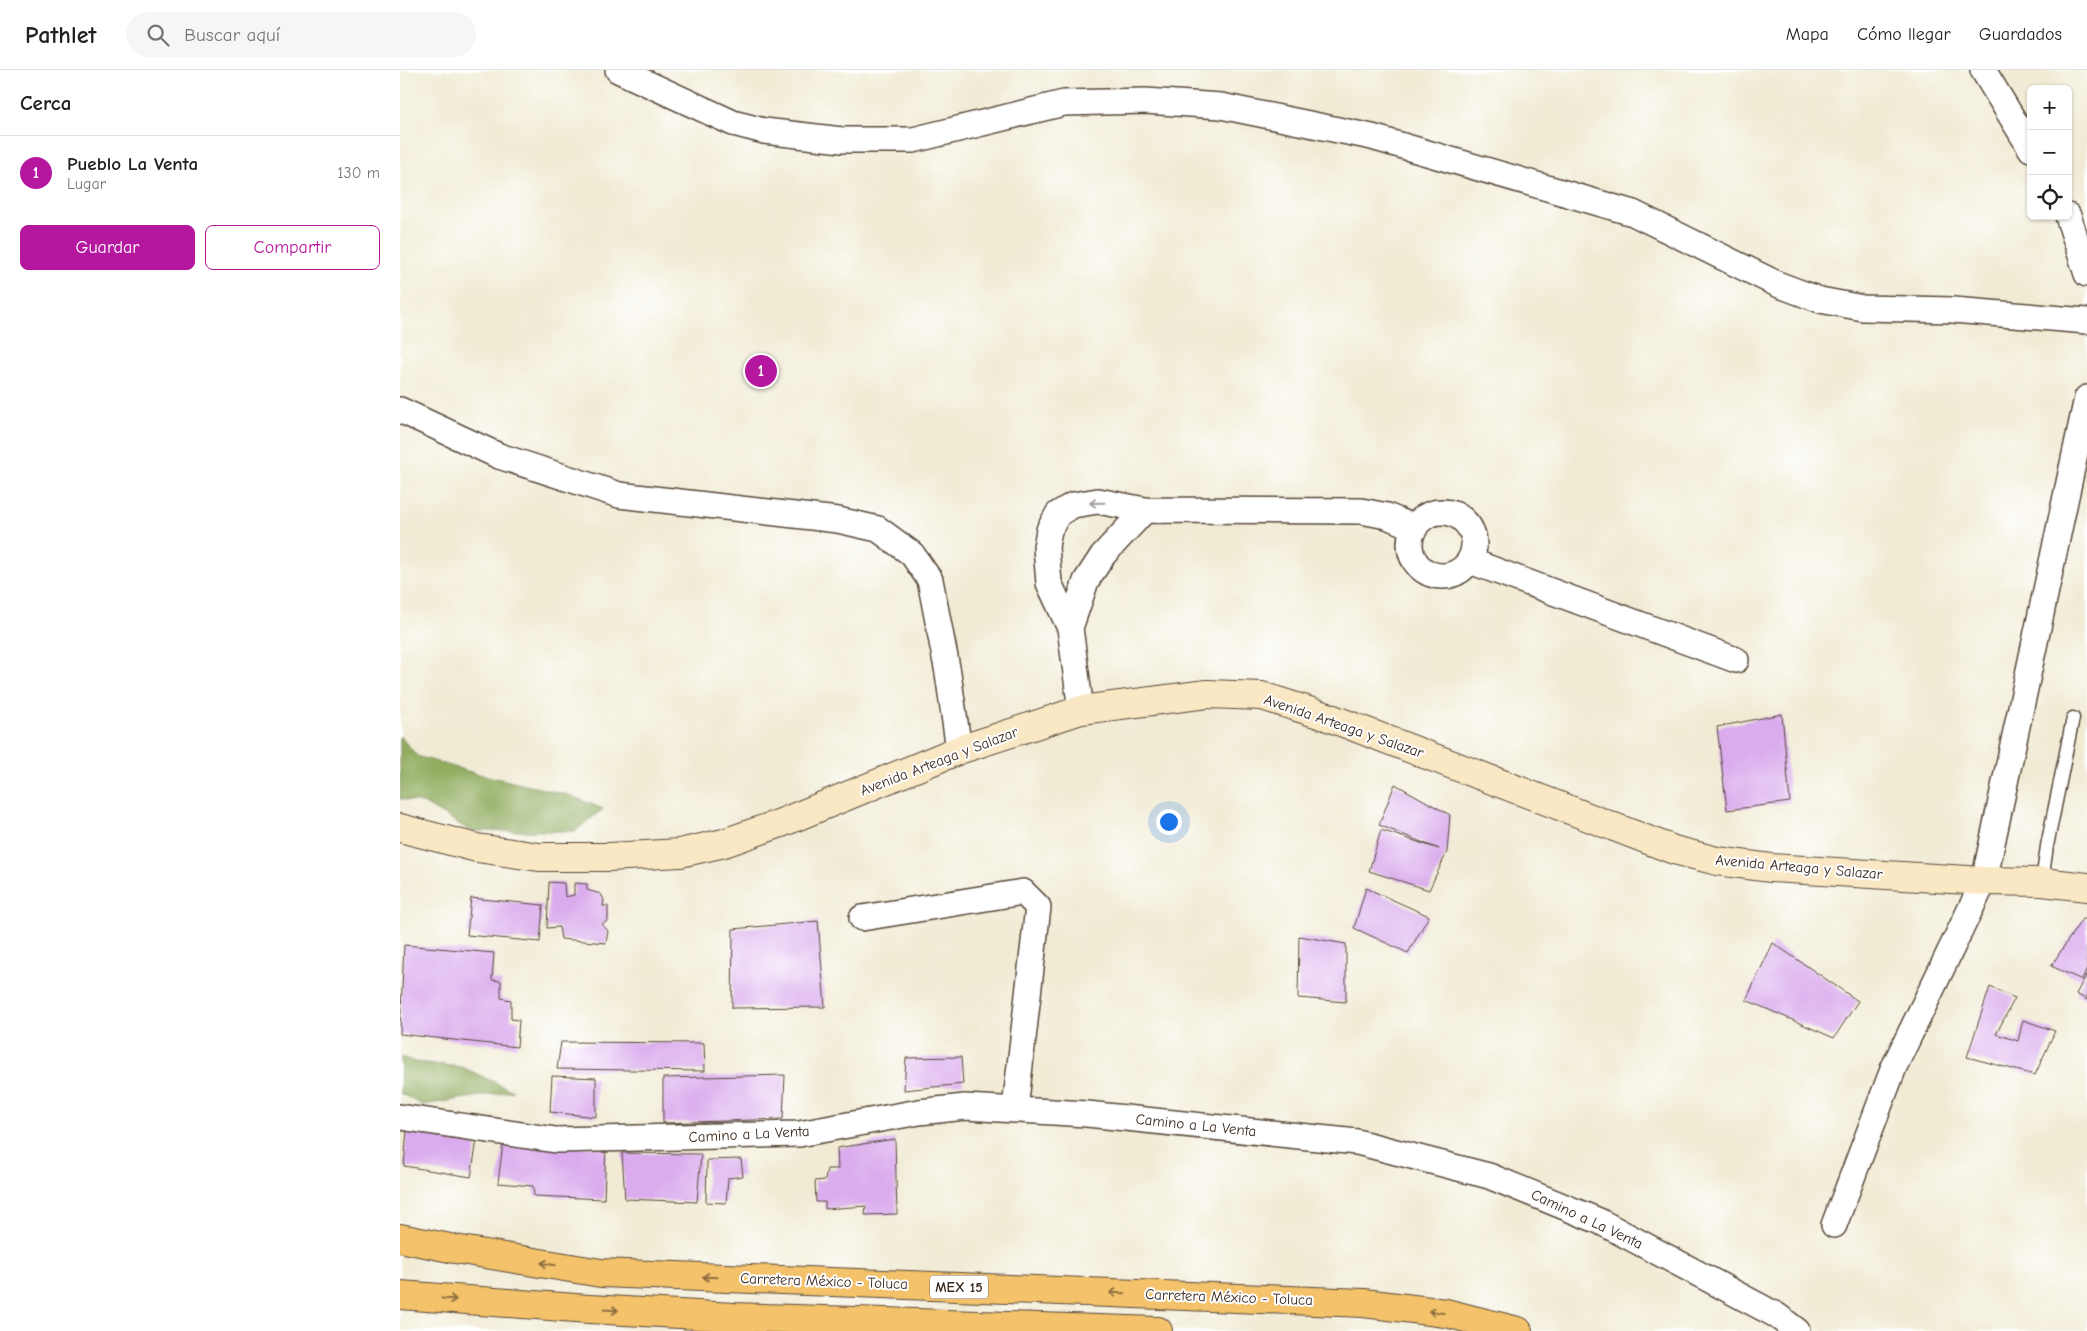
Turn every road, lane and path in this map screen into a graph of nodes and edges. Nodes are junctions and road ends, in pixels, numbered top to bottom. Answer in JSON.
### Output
{"nodes":[{"id":1,"x":618,"y":70,"type":"edge"},
{"id":2,"x":1984,"y":70,"type":"edge"},
{"id":3,"x":2027,"y":142,"type":"edge"},
{"id":4,"x":2069,"y":220,"type":"edge"},
{"id":5,"x":2087,"y":274,"type":"edge"},
{"id":6,"x":2087,"y":321,"type":"edge"},
{"id":7,"x":2087,"y":398,"type":"edge"},
{"id":8,"x":400,"y":410,"type":"edge"},
{"id":9,"x":1145,"y":510,"type":"junction"},
{"id":10,"x":1415,"y":528,"type":"junction"},
{"id":11,"x":1470,"y":561,"type":"junction"},
{"id":12,"x":1070,"y":628,"type":"junction"},
{"id":13,"x":1736,"y":660,"type":"dead end"},
{"id":14,"x":1081,"y":710,"type":"junction"},
{"id":15,"x":2073,"y":718,"type":"dead end"},
{"id":16,"x":959,"y":750,"type":"junction"},
{"id":17,"x":400,"y":828,"type":"edge"},
{"id":18,"x":1984,"y":881,"type":"junction"},
{"id":19,"x":2042,"y":882,"type":"junction"},
{"id":20,"x":2087,"y":887,"type":"edge"},
{"id":21,"x":862,"y":918,"type":"dead end"},
{"id":22,"x":1016,"y":1109,"type":"junction"},
{"id":23,"x":400,"y":1118,"type":"edge"},
{"id":24,"x":1834,"y":1225,"type":"dead end"},
{"id":25,"x":400,"y":1238,"type":"edge"},
{"id":26,"x":400,"y":1295,"type":"edge"},
{"id":27,"x":1158,"y":1331,"type":"edge"},
{"id":28,"x":1518,"y":1331,"type":"edge"},
{"id":29,"x":1797,"y":1331,"type":"edge"}],
"edges":[{"from":1,"to":6,"type":"street"},
{"from":2,"to":3,"type":"street"},
{"from":4,"to":5,"type":"street"},
{"from":7,"to":18,"type":"street"},
{"from":8,"to":16,"type":"street"},
{"from":9,"to":10,"type":"street"},
{"from":9,"to":12,"type":"street"},
{"from":9,"to":12,"type":"street","one_way":true},
{"from":10,"to":11,"type":"street"},
{"from":10,"to":11,"type":"street"},
{"from":11,"to":13,"type":"street"},
{"from":12,"to":14,"type":"street"},
{"from":14,"to":16,"type":"street","name":"Avenida Arteaga y Salazar"},
{"from":14,"to":18,"type":"street","name":"Avenida Arteaga y Salazar"},
{"from":15,"to":19,"type":"lane"},
{"from":16,"to":17,"type":"street","name":"Avenida Arteaga y Salazar"},
{"from":18,"to":19,"type":"street","name":"Avenida Arteaga y Salazar"},
{"from":18,"to":24,"type":"street"},
{"from":19,"to":20,"type":"street","name":"Avenida Arteaga y Salazar"},
{"from":21,"to":22,"type":"street"},
{"from":22,"to":23,"type":"street","name":"Camino a La Venta"},
{"from":22,"to":29,"type":"street","name":"Camino a La Venta"},
{"from":28,"to":25,"type":"main road","name":"Carretera México - Toluca","number":"MEX 15","one_way":true},
{"from":26,"to":27,"type":"main road","one_way":true}]}
